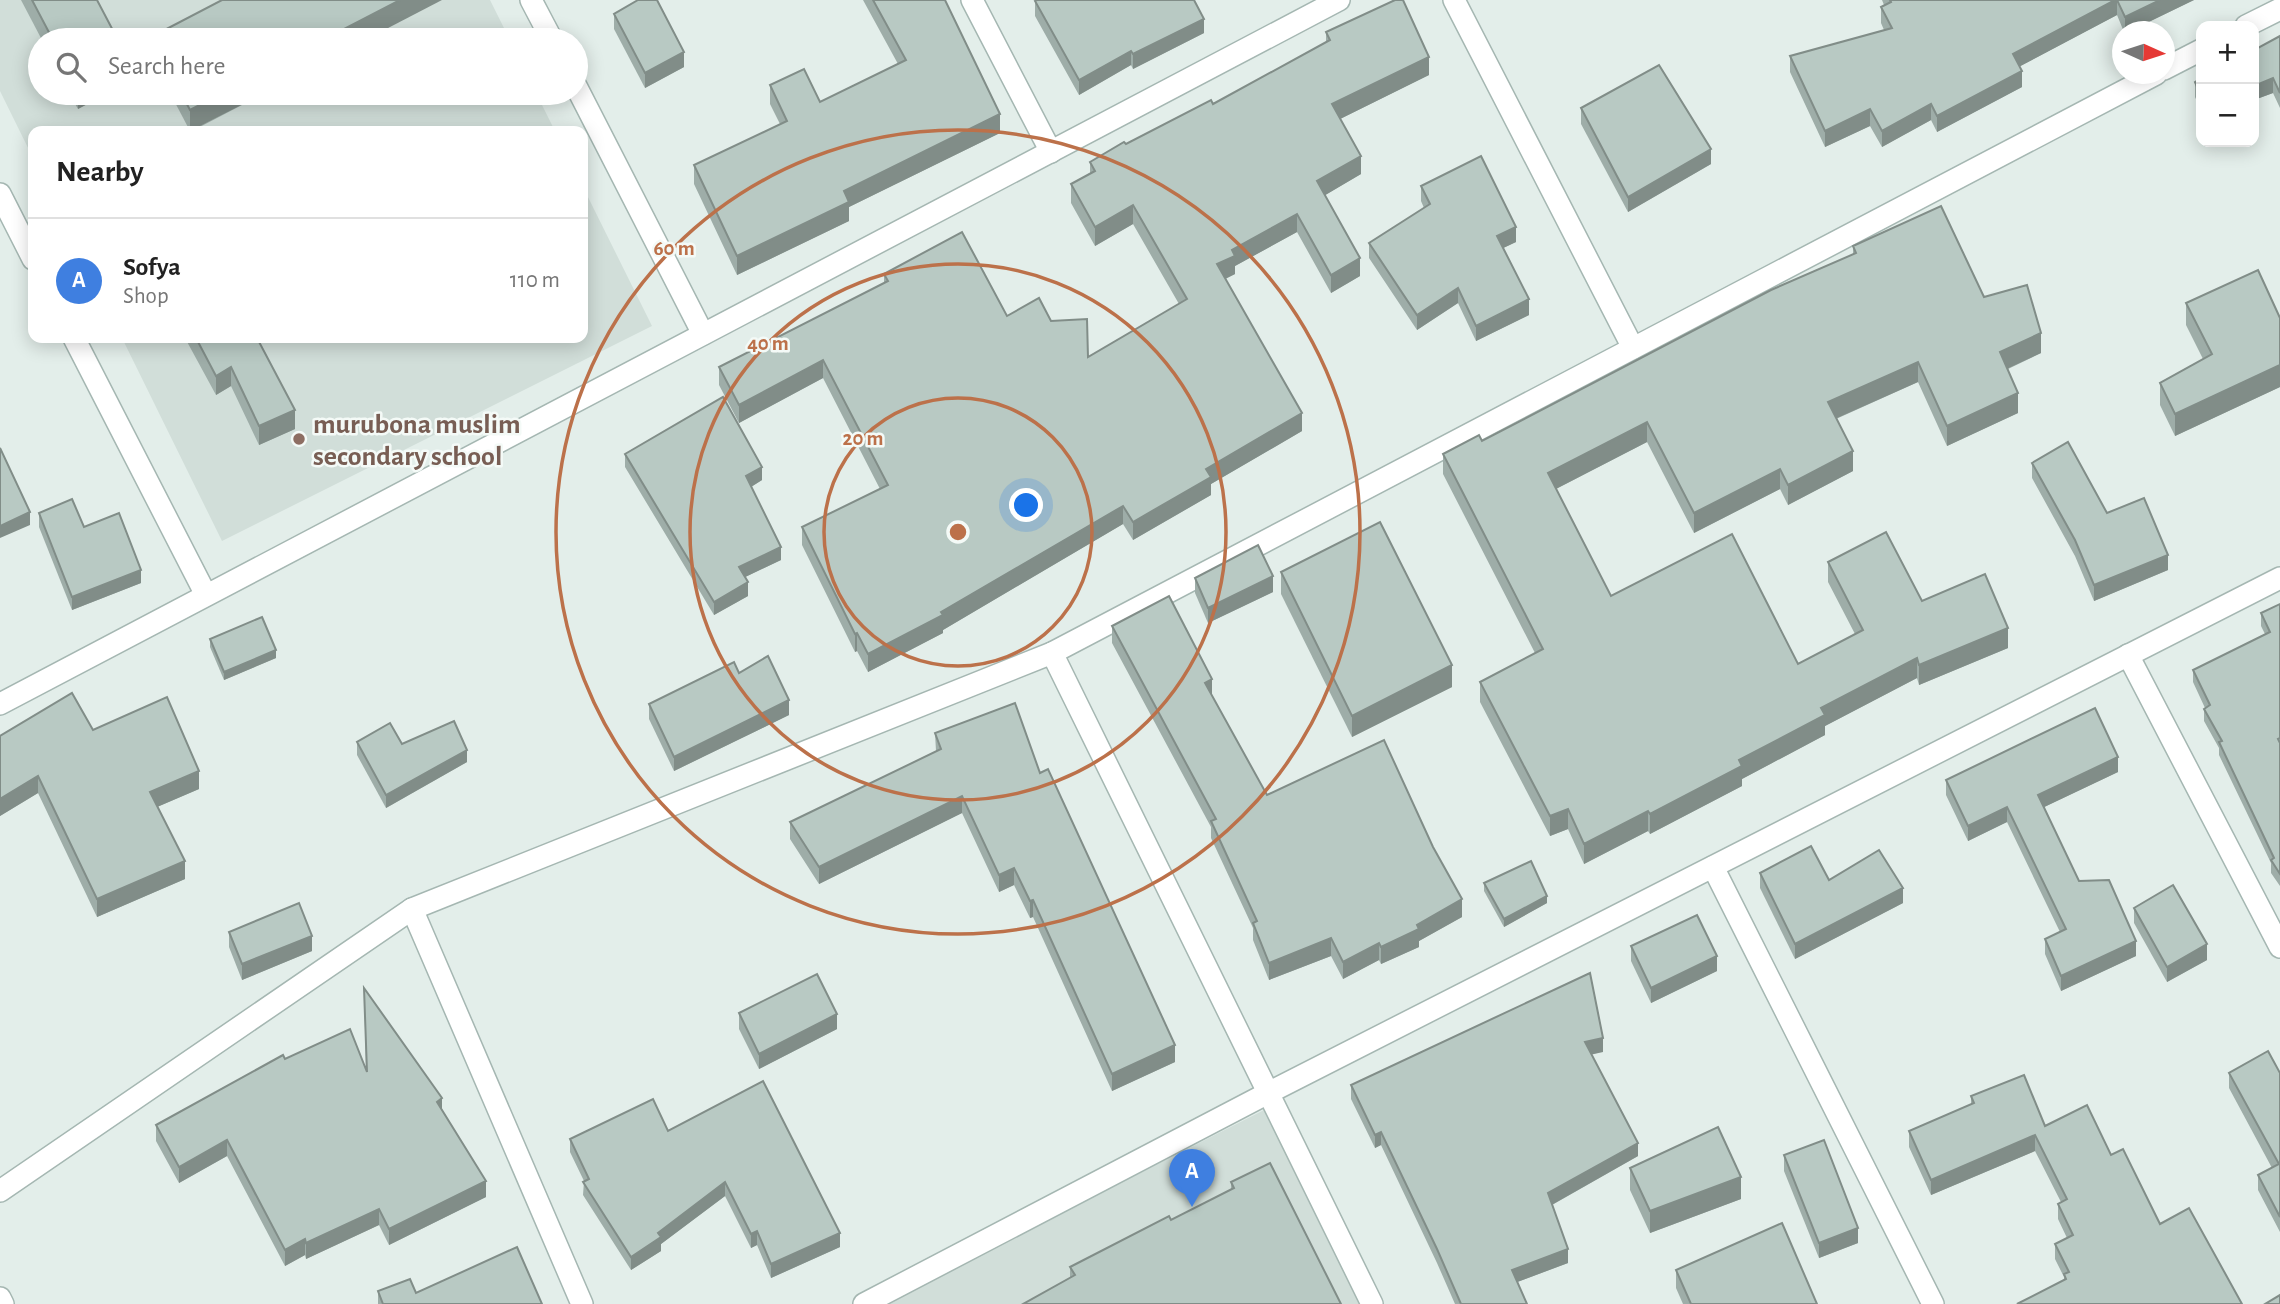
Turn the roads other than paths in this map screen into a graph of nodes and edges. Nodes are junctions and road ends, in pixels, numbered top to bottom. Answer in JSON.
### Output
{"nodes":[{"id":1,"x":531,"y":0,"type":"edge"},
{"id":2,"x":972,"y":0,"type":"edge"},
{"id":3,"x":1339,"y":0,"type":"edge"},
{"id":4,"x":1454,"y":0,"type":"edge"},
{"id":5,"x":2280,"y":9,"type":"edge"},
{"id":6,"x":2256,"y":21,"type":"edge"},
{"id":7,"x":546,"y":28,"type":"edge"},
{"id":8,"x":2196,"y":53,"type":"edge"},
{"id":9,"x":2175,"y":64,"type":"edge"},
{"id":10,"x":2137,"y":84,"type":"edge"},
{"id":11,"x":586,"y":105,"type":"edge"},
{"id":12,"x":1051,"y":152,"type":"junction"},
{"id":13,"x":0,"y":194,"type":"edge"},
{"id":14,"x":28,"y":249,"type":"edge"},
{"id":15,"x":703,"y":334,"type":"junction"},
{"id":16,"x":77,"y":343,"type":"edge"},
{"id":17,"x":1633,"y":348,"type":"junction"},
{"id":18,"x":2280,"y":578,"type":"edge"},
{"id":19,"x":206,"y":596,"type":"junction"},
{"id":20,"x":1052,"y":653,"type":"junction"},
{"id":21,"x":2128,"y":655,"type":"junction"},
{"id":22,"x":0,"y":704,"type":"edge"},
{"id":23,"x":1713,"y":867,"type":"junction"},
{"id":24,"x":412,"y":909,"type":"junction"},
{"id":25,"x":2280,"y":947,"type":"edge"},
{"id":26,"x":1268,"y":1093,"type":"junction"},
{"id":27,"x":0,"y":1191,"type":"edge"},
{"id":28,"x":0,"y":1298,"type":"edge"},
{"id":29,"x":3,"y":1304,"type":"edge"},
{"id":30,"x":582,"y":1304,"type":"edge"},
{"id":31,"x":864,"y":1304,"type":"edge"},
{"id":32,"x":1372,"y":1304,"type":"edge"},
{"id":33,"x":1933,"y":1304,"type":"edge"}],
"edges":[{"from":1,"to":7,"type":"street"},
{"from":2,"to":12,"type":"street"},
{"from":3,"to":12,"type":"street"},
{"from":4,"to":17,"type":"street"},
{"from":5,"to":6,"type":"street"},
{"from":8,"to":9,"type":"street"},
{"from":10,"to":17,"type":"street"},
{"from":11,"to":15,"type":"street"},
{"from":12,"to":15,"type":"street"},
{"from":13,"to":14,"type":"street"},
{"from":15,"to":19,"type":"street"},
{"from":16,"to":19,"type":"street"},
{"from":17,"to":20,"type":"street"},
{"from":18,"to":21,"type":"street"},
{"from":19,"to":22,"type":"street"},
{"from":20,"to":24,"type":"street"},
{"from":20,"to":26,"type":"street"},
{"from":21,"to":23,"type":"street"},
{"from":21,"to":25,"type":"street"},
{"from":23,"to":26,"type":"street"},
{"from":23,"to":33,"type":"street"},
{"from":24,"to":27,"type":"street"},
{"from":24,"to":30,"type":"street"},
{"from":26,"to":31,"type":"street"},
{"from":26,"to":32,"type":"street"},
{"from":28,"to":29,"type":"street"}]}
